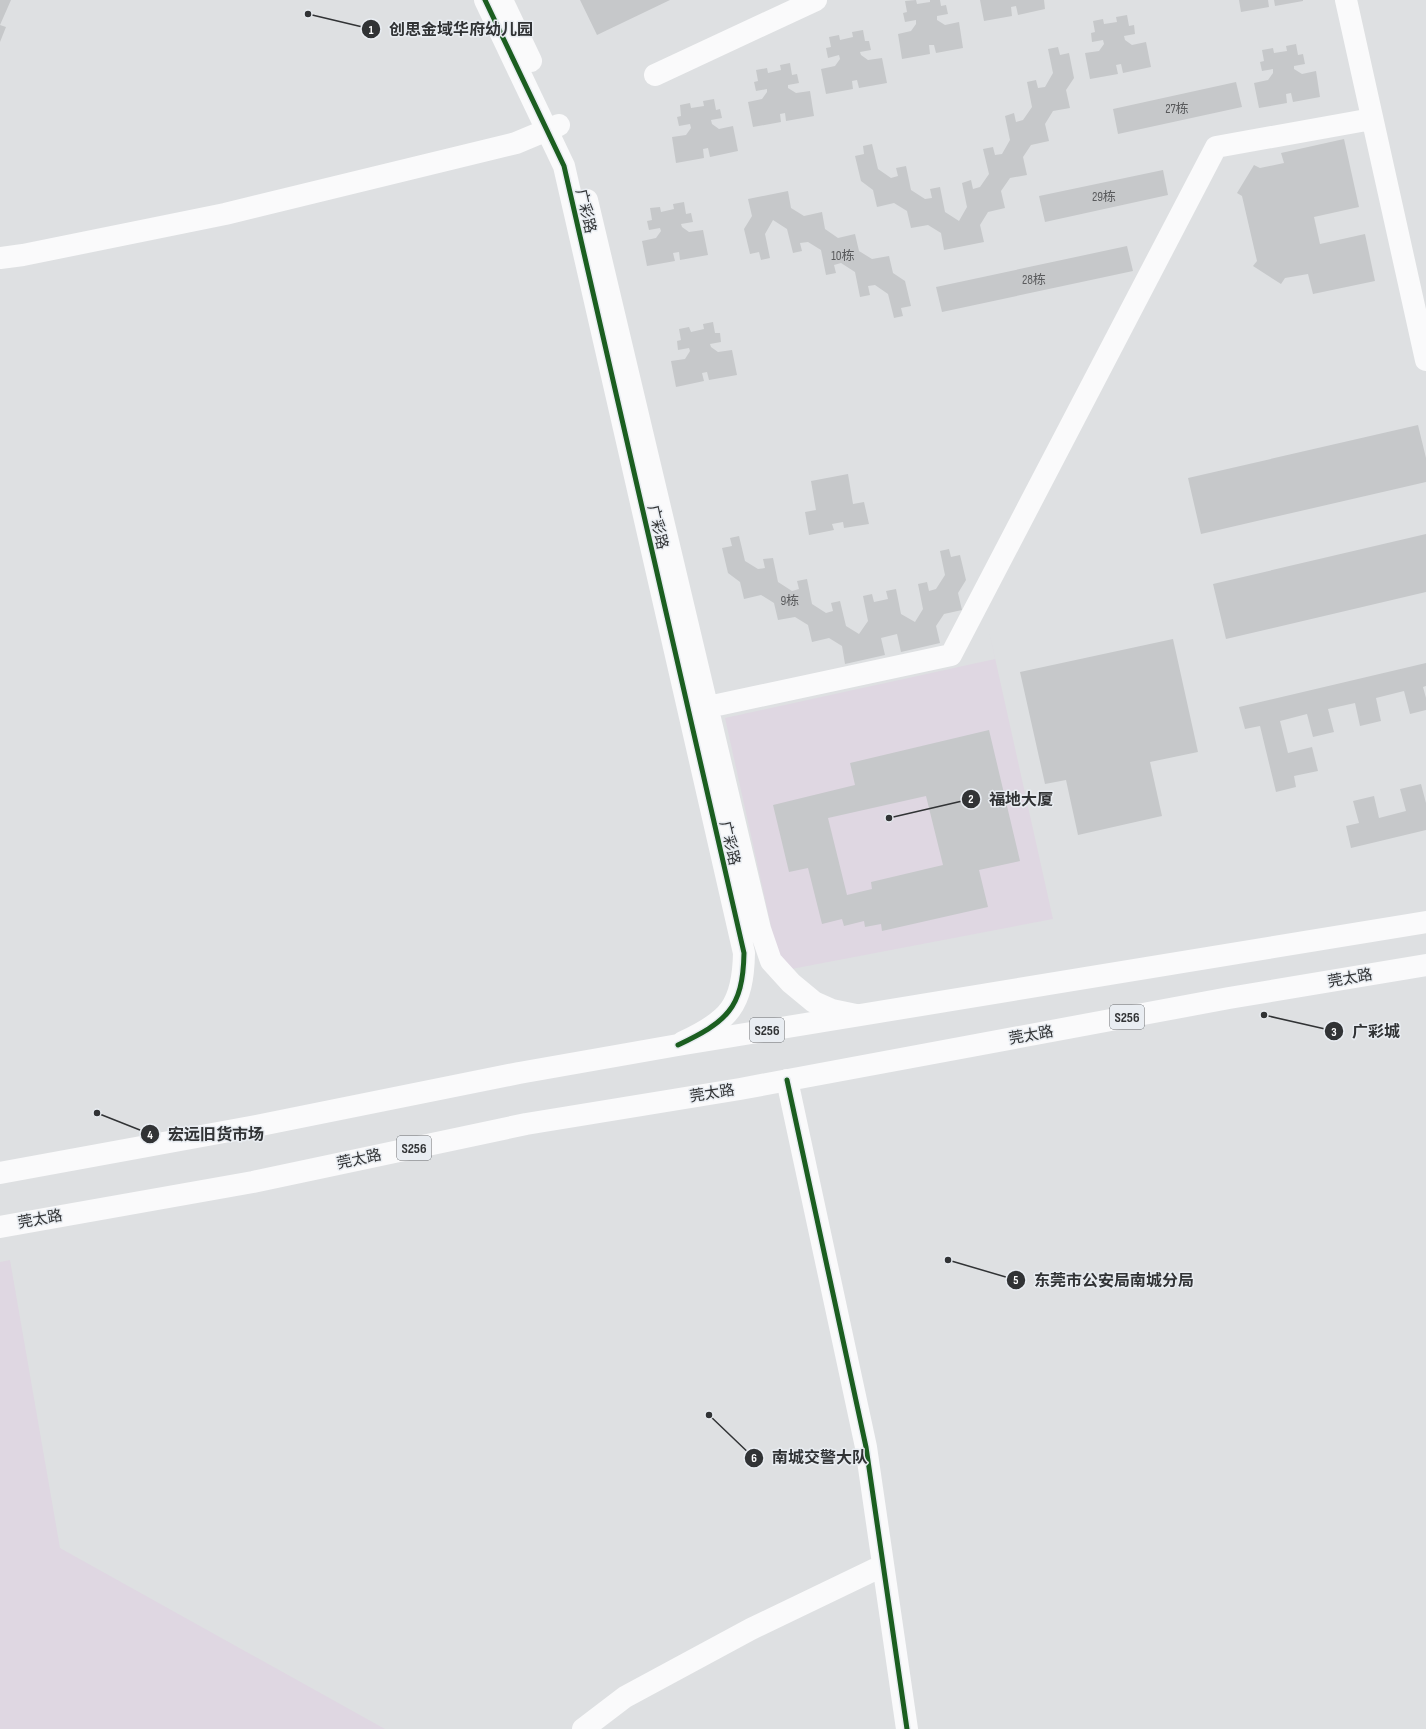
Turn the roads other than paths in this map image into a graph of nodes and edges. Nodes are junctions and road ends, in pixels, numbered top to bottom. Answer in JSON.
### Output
{"nodes":[{"id":1,"x":485,"y":0,"type":"edge"},
{"id":2,"x":502,"y":0,"type":"edge"},
{"id":3,"x":816,"y":0,"type":"edge"},
{"id":4,"x":1346,"y":0,"type":"edge"},
{"id":5,"x":655,"y":75,"type":"dead end"},
{"id":6,"x":1372,"y":119,"type":"junction"},
{"id":7,"x":554,"y":128,"type":"junction"},
{"id":8,"x":0,"y":258,"type":"edge"},
{"id":9,"x":1426,"y":360,"type":"edge"},
{"id":10,"x":698,"y":710,"type":"junction"},
{"id":11,"x":1426,"y":922,"type":"edge"},
{"id":12,"x":1426,"y":965,"type":"edge"},
{"id":13,"x":856,"y":1015,"type":"junction"},
{"id":14,"x":678,"y":1044,"type":"junction"},
{"id":15,"x":787,"y":1080,"type":"junction"},
{"id":16,"x":0,"y":1174,"type":"edge"},
{"id":17,"x":0,"y":1227,"type":"edge"},
{"id":18,"x":882,"y":1566,"type":"junction"},
{"id":19,"x":583,"y":1729,"type":"edge"},
{"id":20,"x":907,"y":1729,"type":"edge"}],
"edges":[{"from":1,"to":7,"type":"main road","name":"广彩路"},
{"from":2,"to":7,"type":"main road","name":"广彩路"},
{"from":3,"to":5,"type":"main road"},
{"from":4,"to":6,"type":"main road"},
{"from":6,"to":9,"type":"main road"},
{"from":6,"to":10,"type":"main road"},
{"from":7,"to":8,"type":"main road"},
{"from":7,"to":10,"type":"main road","name":"广彩路"},
{"from":10,"to":13,"type":"main road","name":"广彩路"},
{"from":10,"to":14,"type":"main road","name":"广彩路"},
{"from":11,"to":13,"type":"main road","number":"S256"},
{"from":12,"to":15,"type":"main road","name":"莞太路","number":"S256"},
{"from":13,"to":14,"type":"main road","number":"S256"},
{"from":14,"to":16,"type":"main road","number":"S256"},
{"from":15,"to":17,"type":"main road","name":"莞太路","number":"S256"},
{"from":15,"to":18,"type":"main road"},
{"from":18,"to":19,"type":"main road"},
{"from":18,"to":20,"type":"main road"}]}
